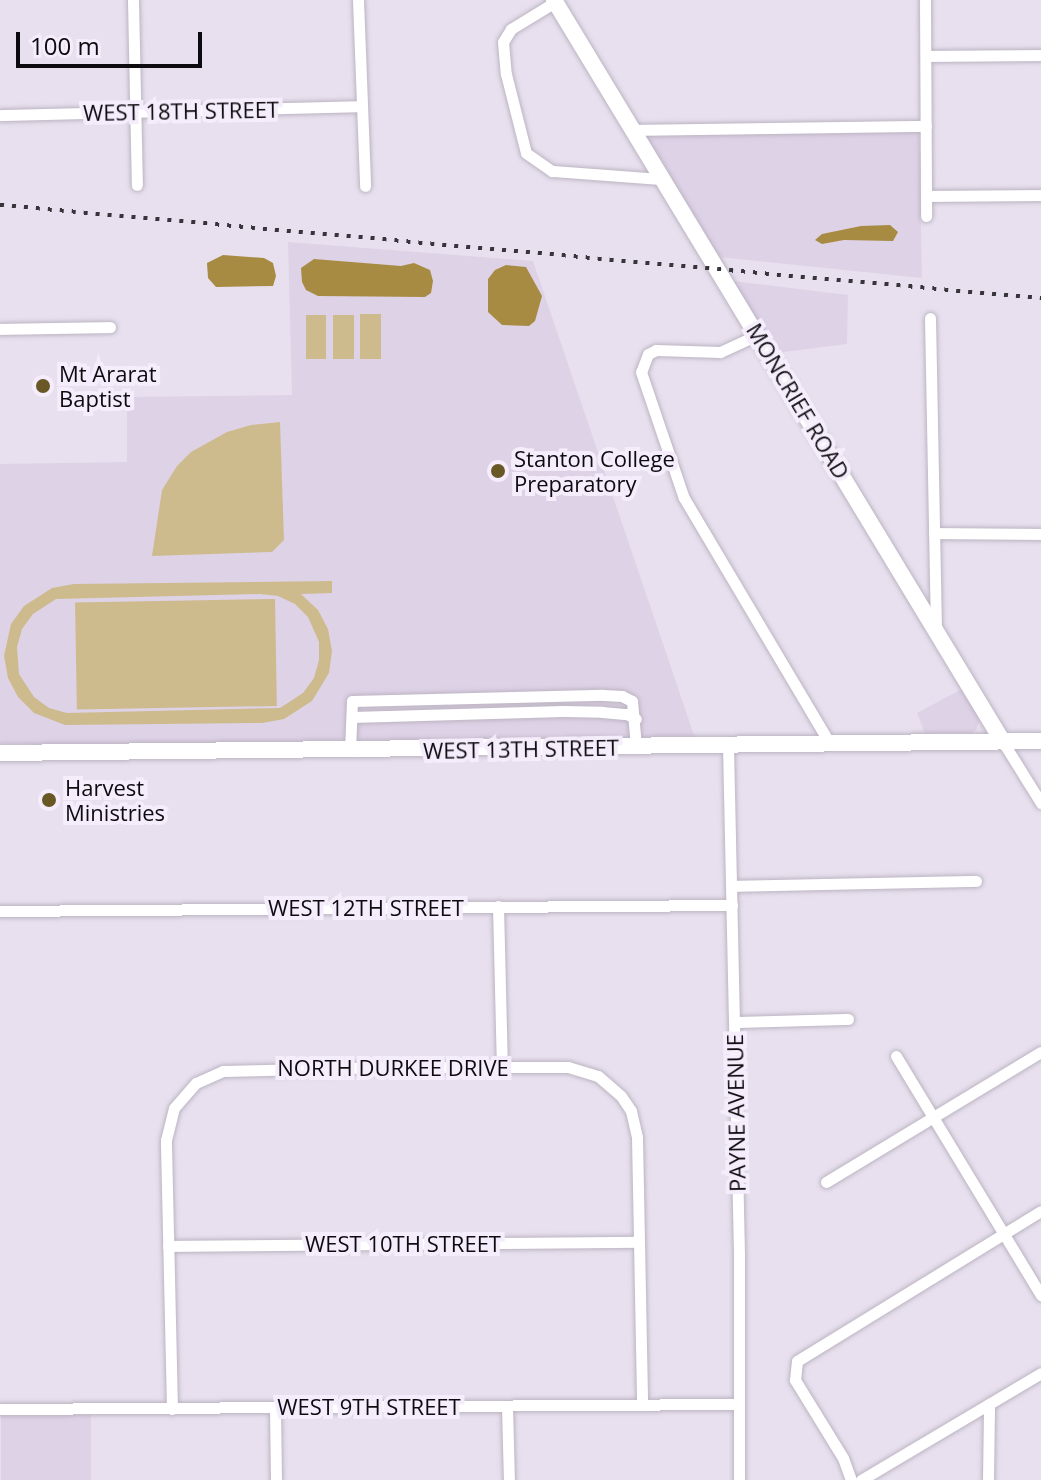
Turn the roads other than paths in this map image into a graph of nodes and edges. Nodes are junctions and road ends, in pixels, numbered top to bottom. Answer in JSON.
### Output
{"nodes":[{"id":1,"x":133,"y":0,"type":"edge"},
{"id":2,"x":358,"y":0,"type":"edge"},
{"id":3,"x":925,"y":0,"type":"edge"},
{"id":4,"x":554,"y":1,"type":"edge"},
{"id":5,"x":1041,"y":55,"type":"edge"},
{"id":6,"x":927,"y":56,"type":"junction"},
{"id":7,"x":362,"y":106,"type":"junction"},
{"id":8,"x":135,"y":112,"type":"junction"},
{"id":9,"x":0,"y":115,"type":"edge"},
{"id":10,"x":926,"y":126,"type":"junction"},
{"id":11,"x":633,"y":130,"type":"junction"},
{"id":12,"x":662,"y":179,"type":"junction"},
{"id":13,"x":137,"y":185,"type":"dead end"},
{"id":14,"x":365,"y":186,"type":"dead end"},
{"id":15,"x":1041,"y":195,"type":"edge"},
{"id":16,"x":928,"y":196,"type":"junction"},
{"id":17,"x":926,"y":216,"type":"dead end"},
{"id":18,"x":930,"y":318,"type":"dead end"},
{"id":19,"x":110,"y":327,"type":"dead end"},
{"id":20,"x":0,"y":329,"type":"edge"},
{"id":21,"x":757,"y":335,"type":"junction"},
{"id":22,"x":934,"y":533,"type":"junction"},
{"id":23,"x":1041,"y":534,"type":"edge"},
{"id":24,"x":936,"y":630,"type":"junction"},
{"id":25,"x":352,"y":717,"type":"junction"},
{"id":26,"x":636,"y":719,"type":"junction"},
{"id":27,"x":1041,"y":741,"type":"edge"},
{"id":28,"x":1003,"y":742,"type":"junction"},
{"id":29,"x":830,"y":744,"type":"junction"},
{"id":30,"x":728,"y":746,"type":"junction"},
{"id":31,"x":636,"y":747,"type":"junction"},
{"id":32,"x":350,"y":751,"type":"junction"},
{"id":33,"x":0,"y":753,"type":"edge"},
{"id":34,"x":1041,"y":803,"type":"edge"},
{"id":35,"x":976,"y":881,"type":"dead end"},
{"id":36,"x":732,"y":886,"type":"junction"},
{"id":37,"x":732,"y":905,"type":"junction"},
{"id":38,"x":498,"y":906,"type":"junction"},
{"id":39,"x":0,"y":911,"type":"edge"},
{"id":40,"x":848,"y":1019,"type":"dead end"},
{"id":41,"x":734,"y":1022,"type":"junction"},
{"id":42,"x":1041,"y":1052,"type":"edge"},
{"id":43,"x":896,"y":1056,"type":"dead end"},
{"id":44,"x":502,"y":1067,"type":"junction"},
{"id":45,"x":933,"y":1117,"type":"junction"},
{"id":46,"x":826,"y":1182,"type":"dead end"},
{"id":47,"x":1041,"y":1211,"type":"edge"},
{"id":48,"x":1004,"y":1234,"type":"junction"},
{"id":49,"x":638,"y":1242,"type":"junction"},
{"id":50,"x":168,"y":1246,"type":"junction"},
{"id":51,"x":1041,"y":1295,"type":"edge"},
{"id":52,"x":1041,"y":1373,"type":"edge"},
{"id":53,"x":737,"y":1404,"type":"junction"},
{"id":54,"x":989,"y":1404,"type":"junction"},
{"id":55,"x":642,"y":1405,"type":"junction"},
{"id":56,"x":507,"y":1406,"type":"junction"},
{"id":57,"x":275,"y":1408,"type":"junction"},
{"id":58,"x":0,"y":1409,"type":"edge"},
{"id":59,"x":172,"y":1409,"type":"junction"},
{"id":60,"x":276,"y":1480,"type":"edge"},
{"id":61,"x":509,"y":1480,"type":"edge"},
{"id":62,"x":739,"y":1480,"type":"edge"},
{"id":63,"x":851,"y":1480,"type":"edge"},
{"id":64,"x":861,"y":1480,"type":"edge"},
{"id":65,"x":988,"y":1480,"type":"edge"}],
"edges":[{"from":1,"to":8,"type":"street"},
{"from":2,"to":7,"type":"street"},
{"from":3,"to":6,"type":"street"},
{"from":4,"to":11,"type":"street","name":"MONCRIEF ROAD"},
{"from":4,"to":12,"type":"street"},
{"from":5,"to":6,"type":"street"},
{"from":6,"to":10,"type":"street"},
{"from":7,"to":8,"type":"street","name":"WEST 18TH STREET"},
{"from":7,"to":14,"type":"street"},
{"from":8,"to":9,"type":"street","name":"WEST 18TH STREET"},
{"from":8,"to":13,"type":"street"},
{"from":10,"to":11,"type":"street"},
{"from":10,"to":16,"type":"street"},
{"from":11,"to":12,"type":"street","name":"MONCRIEF ROAD"},
{"from":12,"to":21,"type":"street","name":"MONCRIEF ROAD"},
{"from":15,"to":16,"type":"street"},
{"from":16,"to":17,"type":"street"},
{"from":18,"to":22,"type":"street"},
{"from":19,"to":20,"type":"street"},
{"from":21,"to":24,"type":"street","name":"MONCRIEF ROAD"},
{"from":21,"to":29,"type":"street"},
{"from":22,"to":23,"type":"street"},
{"from":22,"to":24,"type":"street"},
{"from":24,"to":28,"type":"street","name":"MONCRIEF ROAD"},
{"from":25,"to":26,"type":"street"},
{"from":25,"to":26,"type":"street"},
{"from":25,"to":32,"type":"street"},
{"from":26,"to":31,"type":"street"},
{"from":27,"to":28,"type":"street","name":"WEST 13TH STREET"},
{"from":28,"to":29,"type":"street","name":"WEST 13TH STREET"},
{"from":28,"to":34,"type":"street","name":"MONCRIEF ROAD"},
{"from":29,"to":30,"type":"street","name":"WEST 13TH STREET"},
{"from":30,"to":31,"type":"street","name":"WEST 13TH STREET"},
{"from":30,"to":36,"type":"street","name":"PAYNE AVENUE"},
{"from":31,"to":32,"type":"street","name":"WEST 13TH STREET"},
{"from":32,"to":33,"type":"street","name":"WEST 13TH STREET"},
{"from":35,"to":36,"type":"street"},
{"from":36,"to":37,"type":"street","name":"PAYNE AVENUE"},
{"from":37,"to":38,"type":"street","name":"WEST 12TH STREET"},
{"from":37,"to":41,"type":"street","name":"PAYNE AVENUE"},
{"from":38,"to":39,"type":"street","name":"WEST 12TH STREET"},
{"from":38,"to":44,"type":"street"},
{"from":40,"to":41,"type":"street"},
{"from":41,"to":53,"type":"street","name":"PAYNE AVENUE"},
{"from":42,"to":45,"type":"street"},
{"from":43,"to":45,"type":"street"},
{"from":44,"to":49,"type":"street","name":"NORTH DURKEE DRIVE"},
{"from":44,"to":50,"type":"street","name":"NORTH DURKEE DRIVE"},
{"from":45,"to":46,"type":"street"},
{"from":45,"to":48,"type":"street"},
{"from":47,"to":48,"type":"street"},
{"from":48,"to":51,"type":"street"},
{"from":48,"to":63,"type":"street"},
{"from":49,"to":50,"type":"street","name":"WEST 10TH STREET"},
{"from":49,"to":55,"type":"street"},
{"from":50,"to":59,"type":"street"},
{"from":52,"to":54,"type":"street"},
{"from":53,"to":55,"type":"street","name":"WEST 9TH STREET"},
{"from":53,"to":62,"type":"street","name":"PAYNE AVENUE"},
{"from":54,"to":64,"type":"street"},
{"from":54,"to":65,"type":"street"},
{"from":55,"to":56,"type":"street","name":"WEST 9TH STREET"},
{"from":56,"to":57,"type":"street","name":"WEST 9TH STREET"},
{"from":56,"to":61,"type":"street"},
{"from":57,"to":59,"type":"street","name":"WEST 9TH STREET"},
{"from":57,"to":60,"type":"street"},
{"from":58,"to":59,"type":"street","name":"WEST 9TH STREET"}]}
